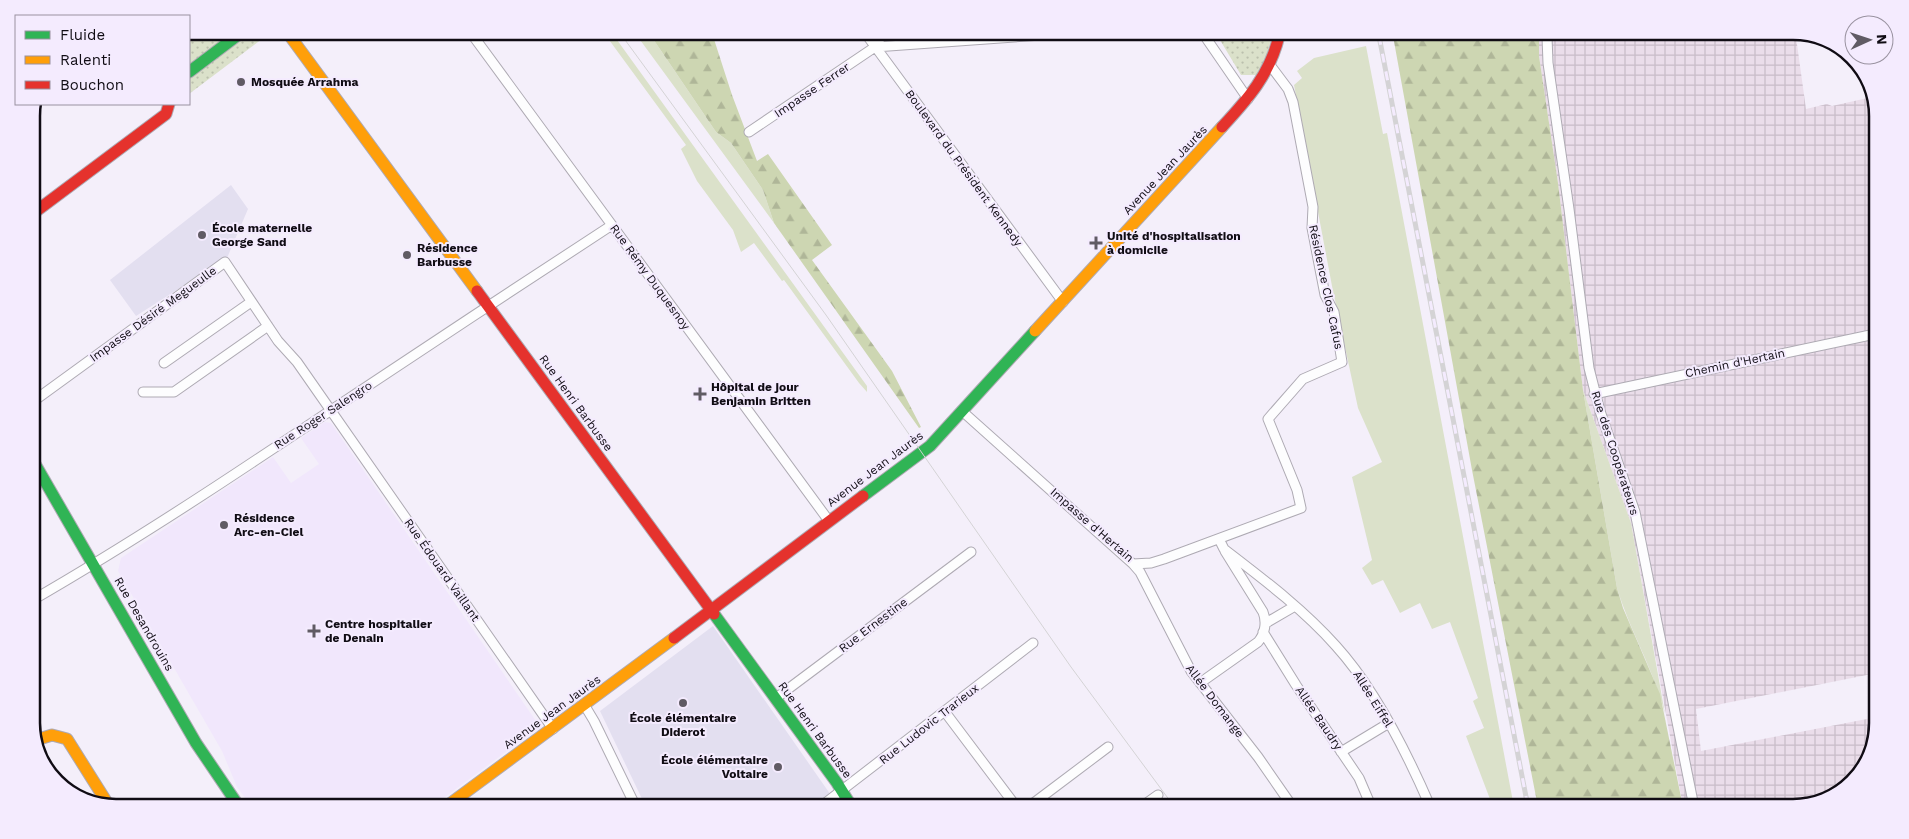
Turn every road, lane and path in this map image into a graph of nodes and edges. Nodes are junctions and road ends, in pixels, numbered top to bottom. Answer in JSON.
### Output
{"nodes":[{"id":1,"x":231,"y":40,"type":"edge"},
{"id":2,"x":293,"y":40,"type":"edge"},
{"id":3,"x":476,"y":40,"type":"edge"},
{"id":4,"x":870,"y":40,"type":"edge"},
{"id":5,"x":879,"y":40,"type":"edge"},
{"id":6,"x":972,"y":40,"type":"edge"},
{"id":7,"x":1207,"y":40,"type":"edge"},
{"id":8,"x":1278,"y":40,"type":"edge"},
{"id":9,"x":1547,"y":40,"type":"edge"},
{"id":10,"x":875,"y":47,"type":"junction"},
{"id":11,"x":1270,"y":65,"type":"junction"},
{"id":12,"x":190,"y":71,"type":"edge"},
{"id":13,"x":1248,"y":99,"type":"junction"},
{"id":14,"x":169,"y":105,"type":"edge"},
{"id":15,"x":749,"y":132,"type":"dead end"},
{"id":16,"x":40,"y":208,"type":"edge"},
{"id":17,"x":612,"y":225,"type":"junction"},
{"id":18,"x":251,"y":302,"type":"junction"},
{"id":19,"x":1063,"y":302,"type":"junction"},
{"id":20,"x":488,"y":306,"type":"junction"},
{"id":21,"x":268,"y":326,"type":"junction"},
{"id":22,"x":1869,"y":335,"type":"edge"},
{"id":23,"x":164,"y":363,"type":"dead end"},
{"id":24,"x":142,"y":392,"type":"dead end"},
{"id":25,"x":1594,"y":394,"type":"junction"},
{"id":26,"x":40,"y":396,"type":"edge"},
{"id":27,"x":331,"y":411,"type":"junction"},
{"id":28,"x":962,"y":411,"type":"junction"},
{"id":29,"x":40,"y":471,"type":"edge"},
{"id":30,"x":1301,"y":508,"type":"joint"},
{"id":31,"x":829,"y":521,"type":"junction"},
{"id":32,"x":1219,"y":539,"type":"junction"},
{"id":33,"x":1224,"y":549,"type":"junction"},
{"id":34,"x":971,"y":552,"type":"dead end"},
{"id":35,"x":1133,"y":564,"type":"junction"},
{"id":36,"x":94,"y":565,"type":"junction"},
{"id":37,"x":40,"y":596,"type":"edge"},
{"id":38,"x":1295,"y":606,"type":"junction"},
{"id":39,"x":711,"y":610,"type":"junction"},
{"id":40,"x":1265,"y":627,"type":"junction"},
{"id":41,"x":1033,"y":643,"type":"dead end"},
{"id":42,"x":1200,"y":683,"type":"junction"},
{"id":43,"x":776,"y":698,"type":"junction"},
{"id":44,"x":585,"y":706,"type":"junction"},
{"id":45,"x":945,"y":712,"type":"junction"},
{"id":46,"x":1389,"y":722,"type":"junction"},
{"id":47,"x":553,"y":728,"type":"junction"},
{"id":48,"x":41,"y":738,"type":"edge"},
{"id":49,"x":1108,"y":747,"type":"dead end"},
{"id":50,"x":1341,"y":752,"type":"junction"},
{"id":51,"x":842,"y":791,"type":"junction"},
{"id":52,"x":1158,"y":795,"type":"dead end"},
{"id":53,"x":104,"y":798,"type":"edge"},
{"id":54,"x":234,"y":799,"type":"edge"},
{"id":55,"x":456,"y":799,"type":"edge"},
{"id":56,"x":632,"y":799,"type":"edge"},
{"id":57,"x":831,"y":799,"type":"edge"},
{"id":58,"x":847,"y":799,"type":"edge"},
{"id":59,"x":1010,"y":799,"type":"edge"},
{"id":60,"x":1039,"y":799,"type":"edge"},
{"id":61,"x":1152,"y":799,"type":"edge"},
{"id":62,"x":1287,"y":799,"type":"edge"},
{"id":63,"x":1367,"y":799,"type":"edge"},
{"id":64,"x":1427,"y":799,"type":"edge"},
{"id":65,"x":1692,"y":799,"type":"edge"}],
"edges":[{"from":1,"to":12,"type":"street"},
{"from":2,"to":20,"type":"street","name":"Rue Henri Barbusse"},
{"from":3,"to":17,"type":"street","name":"Rue Rémy Duquesnoy"},
{"from":4,"to":10,"type":"street","name":"Boulevard du Président Kennedy"},
{"from":5,"to":10,"type":"street"},
{"from":6,"to":10,"type":"street"},
{"from":7,"to":13,"type":"street"},
{"from":8,"to":11,"type":"street","name":"Avenue Jean Jaurès"},
{"from":9,"to":25,"type":"street","name":"Rue des Coopérateurs"},
{"from":10,"to":15,"type":"street","name":"Impasse Ferrer"},
{"from":10,"to":19,"type":"street","name":"Boulevard du Président Kennedy"},
{"from":11,"to":13,"type":"street","name":"Avenue Jean Jaurès"},
{"from":11,"to":30,"type":"street","name":"Résidence Clos Cafus"},
{"from":13,"to":19,"type":"street","name":"Avenue Jean Jaurès"},
{"from":14,"to":16,"type":"street"},
{"from":17,"to":20,"type":"street","name":"Rue Roger Salengro"},
{"from":17,"to":31,"type":"street","name":"Rue Rémy Duquesnoy"},
{"from":18,"to":21,"type":"street","name":"Impasse Désiré Megueulle"},
{"from":18,"to":23,"type":"street"},
{"from":18,"to":26,"type":"street","name":"Impasse Désiré Megueulle"},
{"from":19,"to":28,"type":"street","name":"Avenue Jean Jaurès"},
{"from":20,"to":27,"type":"street","name":"Rue Roger Salengro"},
{"from":20,"to":39,"type":"street","name":"Rue Henri Barbusse"},
{"from":21,"to":24,"type":"street"},
{"from":21,"to":27,"type":"street","name":"Impasse Désiré Megueulle"},
{"from":22,"to":25,"type":"street","name":"Chemin d'Hertain"},
{"from":25,"to":65,"type":"street","name":"Rue des Coopérateurs"},
{"from":27,"to":36,"type":"street","name":"Rue Roger Salengro"},
{"from":27,"to":47,"type":"street","name":"Rue Édouard Vaillant"},
{"from":28,"to":31,"type":"street","name":"Avenue Jean Jaurès"},
{"from":28,"to":35,"type":"street","name":"Impasse d'Hertain"},
{"from":29,"to":36,"type":"street","name":"Rue Desandrouins"},
{"from":30,"to":32,"type":"street","name":"Impasse d'Hertain"},
{"from":31,"to":39,"type":"street","name":"Avenue Jean Jaurès"},
{"from":32,"to":33,"type":"street","name":"Allée Eiffel"},
{"from":32,"to":35,"type":"street","name":"Impasse d'Hertain"},
{"from":33,"to":38,"type":"street","name":"Allée Eiffel"},
{"from":33,"to":40,"type":"street","name":"Allée Baudry"},
{"from":34,"to":43,"type":"street","name":"Rue Ernestine"},
{"from":35,"to":42,"type":"street","name":"Allée Domange"},
{"from":36,"to":37,"type":"street","name":"Rue Roger Salengro"},
{"from":36,"to":54,"type":"street","name":"Rue Desandrouins"},
{"from":38,"to":40,"type":"street"},
{"from":38,"to":46,"type":"street","name":"Allée Eiffel"},
{"from":39,"to":43,"type":"street","name":"Rue Henri Barbusse"},
{"from":39,"to":44,"type":"street","name":"Avenue Jean Jaurès"},
{"from":40,"to":42,"type":"street"},
{"from":40,"to":50,"type":"street","name":"Allée Baudry"},
{"from":41,"to":45,"type":"street","name":"Rue Ludovic Trarieux"},
{"from":42,"to":62,"type":"street","name":"Allée Domange"},
{"from":43,"to":51,"type":"street","name":"Rue Henri Barbusse"},
{"from":44,"to":47,"type":"street","name":"Avenue Jean Jaurès"},
{"from":44,"to":56,"type":"street"},
{"from":45,"to":51,"type":"street","name":"Rue Ludovic Trarieux"},
{"from":45,"to":59,"type":"street"},
{"from":46,"to":50,"type":"street"},
{"from":46,"to":64,"type":"street","name":"Allée Eiffel"},
{"from":47,"to":55,"type":"street","name":"Avenue Jean Jaurès"},
{"from":48,"to":53,"type":"street"},
{"from":49,"to":60,"type":"street"},
{"from":50,"to":63,"type":"street","name":"Allée Baudry"},
{"from":51,"to":57,"type":"street","name":"Rue Ludovic Trarieux"},
{"from":51,"to":58,"type":"street","name":"Rue Henri Barbusse"},
{"from":52,"to":61,"type":"street"}]}
